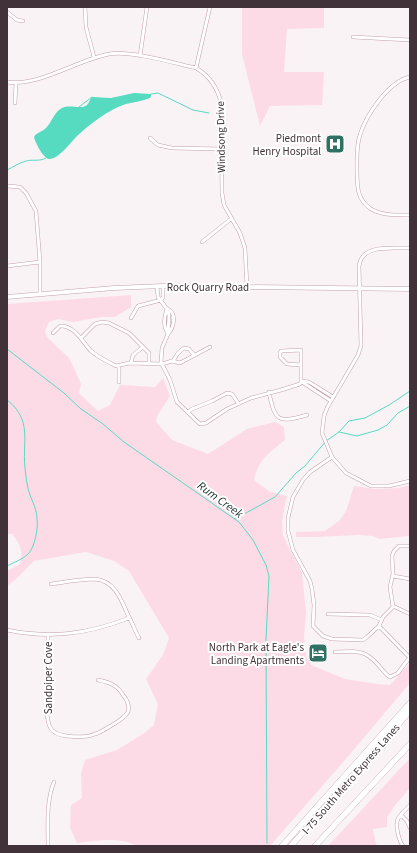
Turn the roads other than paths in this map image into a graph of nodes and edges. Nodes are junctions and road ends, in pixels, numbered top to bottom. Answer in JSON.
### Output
{"nodes":[{"id":1,"x":84,"y":7,"type":"edge"},
{"id":2,"x":147,"y":7,"type":"edge"},
{"id":3,"x":210,"y":7,"type":"edge"},
{"id":4,"x":7,"y":12,"type":"edge"},
{"id":5,"x":22,"y":21,"type":"dead end"},
{"id":6,"x":353,"y":37,"type":"dead end"},
{"id":7,"x":410,"y":40,"type":"edge"},
{"id":8,"x":140,"y":56,"type":"junction"},
{"id":9,"x":94,"y":57,"type":"junction"},
{"id":10,"x":196,"y":68,"type":"junction"},
{"id":11,"x":410,"y":77,"type":"edge"},
{"id":12,"x":7,"y":82,"type":"edge"},
{"id":13,"x":16,"y":83,"type":"junction"},
{"id":14,"x":15,"y":103,"type":"dead end"},
{"id":15,"x":150,"y":138,"type":"dead end"},
{"id":16,"x":222,"y":149,"type":"junction"},
{"id":17,"x":7,"y":186,"type":"edge"},
{"id":18,"x":410,"y":215,"type":"edge"},
{"id":19,"x":231,"y":219,"type":"junction"},
{"id":20,"x":202,"y":242,"type":"dead end"},
{"id":21,"x":410,"y":248,"type":"edge"},
{"id":22,"x":40,"y":262,"type":"junction"},
{"id":23,"x":7,"y":266,"type":"edge"},
{"id":24,"x":163,"y":286,"type":"junction"},
{"id":25,"x":157,"y":287,"type":"junction"},
{"id":26,"x":247,"y":287,"type":"junction"},
{"id":27,"x":410,"y":289,"type":"edge"},
{"id":28,"x":360,"y":290,"type":"junction"},
{"id":29,"x":40,"y":294,"type":"junction"},
{"id":30,"x":7,"y":297,"type":"edge"},
{"id":31,"x":161,"y":300,"type":"junction"},
{"id":32,"x":167,"y":309,"type":"junction"},
{"id":33,"x":130,"y":318,"type":"dead end"},
{"id":34,"x":53,"y":333,"type":"dead end"},
{"id":35,"x":168,"y":334,"type":"junction"},
{"id":36,"x":81,"y":338,"type":"junction"},
{"id":37,"x":143,"y":347,"type":"junction"},
{"id":38,"x":210,"y":347,"type":"dead end"},
{"id":39,"x":194,"y":355,"type":"junction"},
{"id":40,"x":173,"y":361,"type":"junction"},
{"id":41,"x":131,"y":363,"type":"junction"},
{"id":42,"x":149,"y":364,"type":"junction"},
{"id":43,"x":162,"y":364,"type":"junction"},
{"id":44,"x":301,"y":365,"type":"junction"},
{"id":45,"x":119,"y":366,"type":"junction"},
{"id":46,"x":301,"y":380,"type":"junction"},
{"id":47,"x":119,"y":382,"type":"dead end"},
{"id":48,"x":269,"y":392,"type":"junction"},
{"id":49,"x":334,"y":397,"type":"junction"},
{"id":50,"x":331,"y":401,"type":"junction"},
{"id":51,"x":238,"y":403,"type":"junction"},
{"id":52,"x":188,"y":412,"type":"junction"},
{"id":53,"x":307,"y":415,"type":"dead end"},
{"id":54,"x":332,"y":457,"type":"junction"},
{"id":55,"x":410,"y":481,"type":"edge"},
{"id":56,"x":410,"y":546,"type":"edge"},
{"id":57,"x":393,"y":576,"type":"junction"},
{"id":58,"x":410,"y":579,"type":"edge"},
{"id":59,"x":51,"y":584,"type":"dead end"},
{"id":60,"x":393,"y":606,"type":"junction"},
{"id":61,"x":328,"y":614,"type":"dead end"},
{"id":62,"x":410,"y":614,"type":"edge"},
{"id":63,"x":129,"y":618,"type":"junction"},
{"id":64,"x":382,"y":620,"type":"junction"},
{"id":65,"x":379,"y":626,"type":"junction"},
{"id":66,"x":7,"y":630,"type":"edge"},
{"id":67,"x":48,"y":635,"type":"junction"},
{"id":68,"x":139,"y":638,"type":"dead end"},
{"id":69,"x":335,"y":652,"type":"dead end"},
{"id":70,"x":410,"y":658,"type":"edge"},
{"id":71,"x":98,"y":680,"type":"dead end"},
{"id":72,"x":410,"y":702,"type":"edge"},
{"id":73,"x":410,"y":711,"type":"edge"},
{"id":74,"x":410,"y":744,"type":"edge"},
{"id":75,"x":54,"y":782,"type":"dead end"},
{"id":76,"x":410,"y":805,"type":"edge"},
{"id":77,"x":401,"y":815,"type":"junction"},
{"id":78,"x":410,"y":828,"type":"edge"},
{"id":79,"x":48,"y":846,"type":"edge"},
{"id":80,"x":282,"y":846,"type":"edge"},
{"id":81,"x":291,"y":846,"type":"edge"},
{"id":82,"x":315,"y":846,"type":"edge"},
{"id":83,"x":403,"y":846,"type":"edge"}],
"edges":[{"from":1,"to":9,"type":"street"},
{"from":2,"to":8,"type":"street"},
{"from":3,"to":10,"type":"street"},
{"from":4,"to":5,"type":"street"},
{"from":6,"to":7,"type":"street"},
{"from":8,"to":9,"type":"street","name":"Windsong Drive"},
{"from":8,"to":10,"type":"street","name":"Windsong Drive"},
{"from":9,"to":13,"type":"street","name":"Windsong Drive"},
{"from":10,"to":16,"type":"street","name":"Windsong Drive"},
{"from":11,"to":18,"type":"street"},
{"from":12,"to":13,"type":"street","name":"Windsong Drive"},
{"from":13,"to":14,"type":"street"},
{"from":15,"to":16,"type":"street"},
{"from":16,"to":19,"type":"street","name":"Windsong Drive"},
{"from":17,"to":22,"type":"street"},
{"from":19,"to":20,"type":"street"},
{"from":19,"to":26,"type":"street","name":"Windsong Drive"},
{"from":21,"to":28,"type":"street"},
{"from":22,"to":23,"type":"street"},
{"from":22,"to":29,"type":"street"},
{"from":24,"to":25,"type":"street","name":"Rock Quarry Road"},
{"from":24,"to":26,"type":"street","name":"Rock Quarry Road"},
{"from":24,"to":31,"type":"street"},
{"from":25,"to":29,"type":"street","name":"Rock Quarry Road"},
{"from":25,"to":31,"type":"street"},
{"from":26,"to":28,"type":"street","name":"Rock Quarry Road"},
{"from":27,"to":28,"type":"street","name":"Rock Quarry Road"},
{"from":28,"to":49,"type":"street"},
{"from":29,"to":30,"type":"street","name":"Rock Quarry Road"},
{"from":31,"to":32,"type":"street"},
{"from":31,"to":33,"type":"street"},
{"from":32,"to":35,"type":"street"},
{"from":32,"to":35,"type":"street"},
{"from":34,"to":36,"type":"street"},
{"from":35,"to":43,"type":"street"},
{"from":36,"to":37,"type":"street"},
{"from":36,"to":45,"type":"street"},
{"from":37,"to":41,"type":"street"},
{"from":37,"to":42,"type":"street"},
{"from":38,"to":39,"type":"street"},
{"from":39,"to":40,"type":"street"},
{"from":39,"to":40,"type":"street"},
{"from":40,"to":43,"type":"street"},
{"from":41,"to":42,"type":"street"},
{"from":41,"to":45,"type":"street"},
{"from":42,"to":43,"type":"street"},
{"from":43,"to":52,"type":"street"},
{"from":44,"to":44,"type":"street"},
{"from":44,"to":46,"type":"street"},
{"from":45,"to":47,"type":"street"},
{"from":46,"to":48,"type":"street"},
{"from":46,"to":49,"type":"street"},
{"from":46,"to":50,"type":"street"},
{"from":48,"to":51,"type":"street"},
{"from":48,"to":53,"type":"street"},
{"from":49,"to":50,"type":"street"},
{"from":50,"to":54,"type":"street"},
{"from":51,"to":52,"type":"street"},
{"from":51,"to":52,"type":"street"},
{"from":54,"to":55,"type":"street"},
{"from":54,"to":65,"type":"street"},
{"from":56,"to":57,"type":"street"},
{"from":57,"to":58,"type":"street"},
{"from":57,"to":60,"type":"street"},
{"from":59,"to":63,"type":"street"},
{"from":60,"to":62,"type":"street"},
{"from":60,"to":64,"type":"street"},
{"from":61,"to":64,"type":"street"},
{"from":63,"to":67,"type":"street"},
{"from":63,"to":68,"type":"street"},
{"from":64,"to":65,"type":"street"},
{"from":65,"to":70,"type":"street"},
{"from":66,"to":67,"type":"street"},
{"from":67,"to":71,"type":"street","name":"Sandpiper Cove"},
{"from":69,"to":70,"type":"street"},
{"from":72,"to":80,"type":"highway"},
{"from":73,"to":81,"type":"highway","name":"I-75 South Metro Express Lanes"},
{"from":74,"to":82,"type":"highway"},
{"from":75,"to":79,"type":"street"},
{"from":76,"to":77,"type":"street"},
{"from":77,"to":78,"type":"street"},
{"from":77,"to":83,"type":"street"}]}
